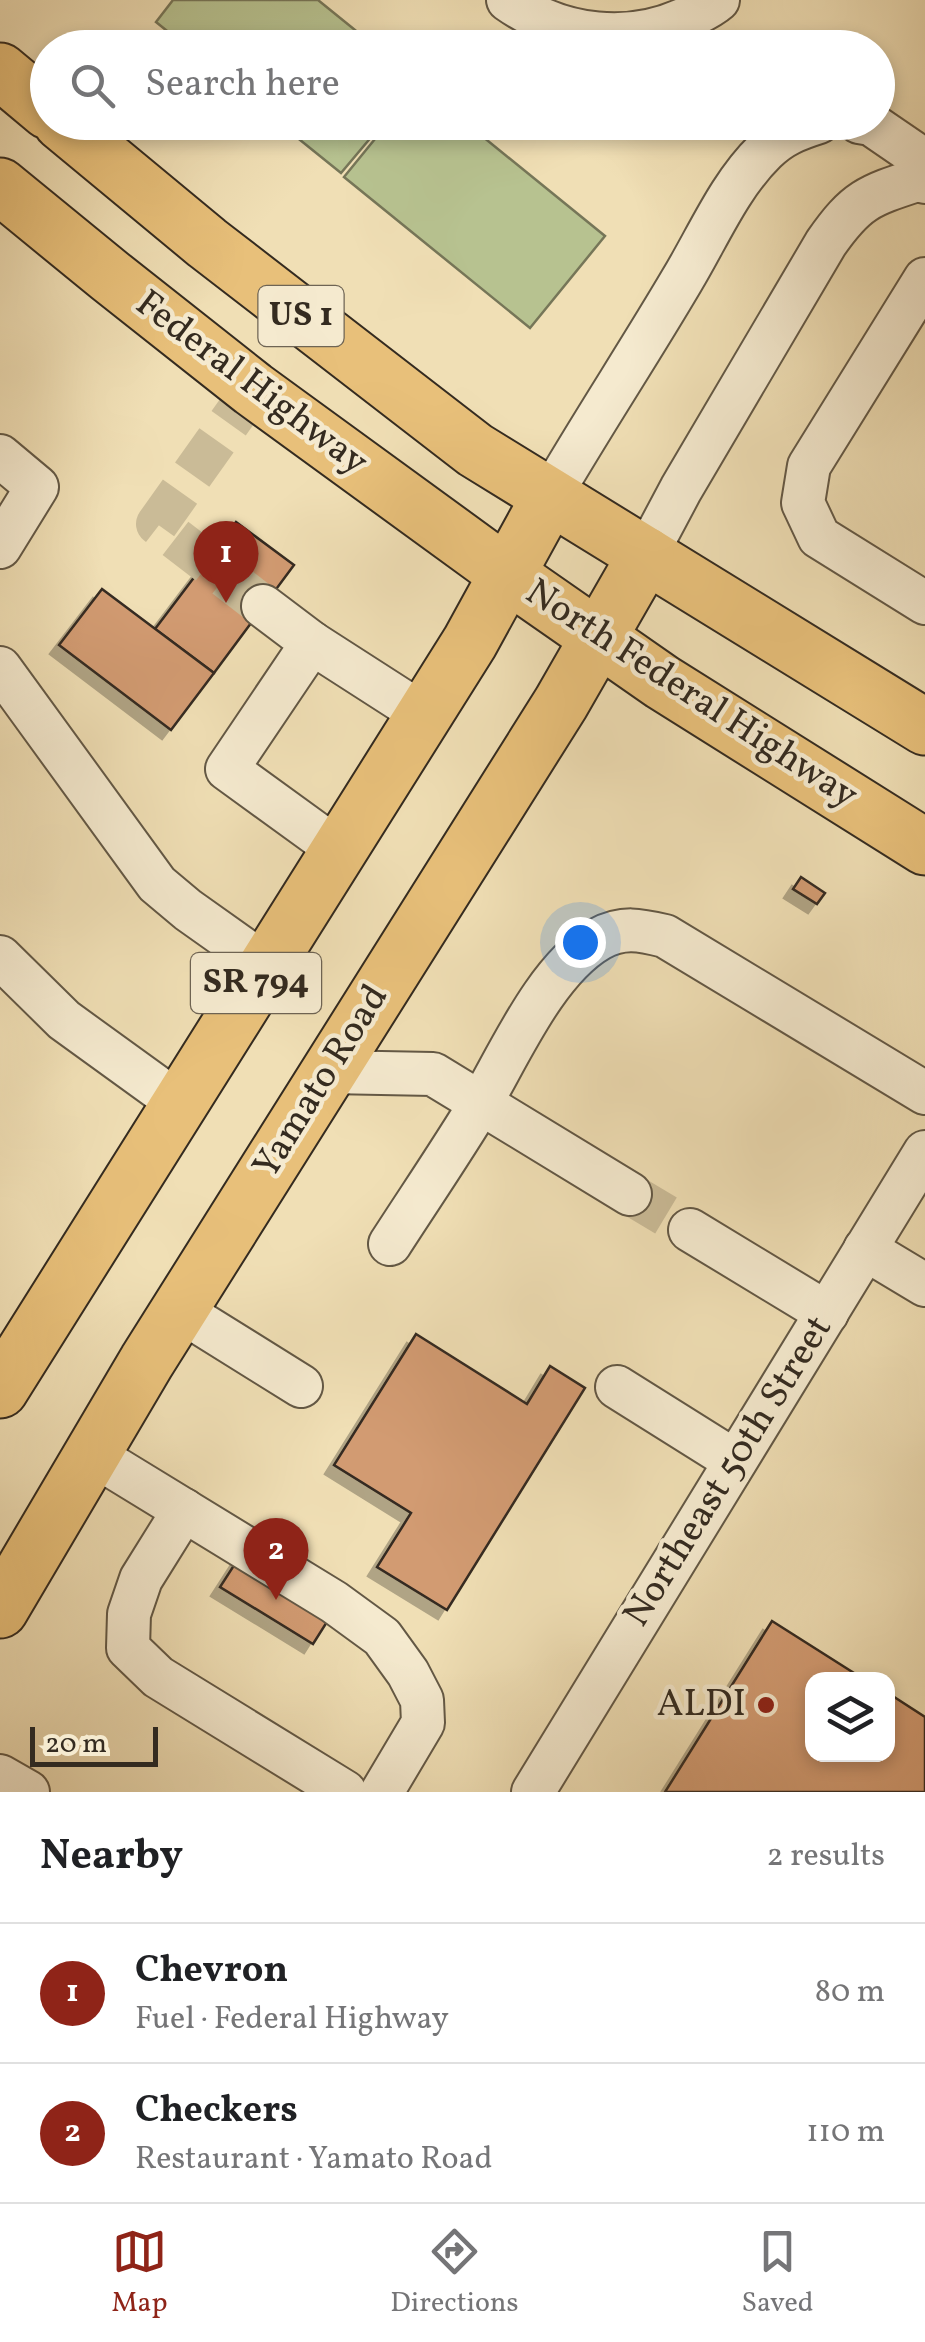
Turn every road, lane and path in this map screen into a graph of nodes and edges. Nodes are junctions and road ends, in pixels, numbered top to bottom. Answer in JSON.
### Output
{"nodes":[{"id":1,"x":508,"y":0,"type":"edge"},
{"id":2,"x":718,"y":0,"type":"edge"},
{"id":3,"x":574,"y":30,"type":"edge"},
{"id":4,"x":651,"y":30,"type":"edge"},
{"id":5,"x":0,"y":71,"type":"edge"},
{"id":6,"x":30,"y":96,"type":"edge"},
{"id":7,"x":83,"y":140,"type":"edge"},
{"id":8,"x":778,"y":140,"type":"edge"},
{"id":9,"x":895,"y":140,"type":"edge"},
{"id":10,"x":925,"y":160,"type":"edge"},
{"id":11,"x":925,"y":182,"type":"edge"},
{"id":12,"x":0,"y":186,"type":"edge"},
{"id":13,"x":925,"y":280,"type":"edge"},
{"id":14,"x":0,"y":456,"type":"edge"},
{"id":15,"x":550,"y":498,"type":"junction"},
{"id":16,"x":0,"y":547,"type":"edge"},
{"id":17,"x":646,"y":555,"type":"junction"},
{"id":18,"x":507,"y":574,"type":"junction"},
{"id":19,"x":925,"y":604,"type":"edge"},
{"id":20,"x":263,"y":606,"type":"tunnel mouth"},
{"id":21,"x":600,"y":638,"type":"junction"},
{"id":22,"x":312,"y":642,"type":"junction"},
{"id":23,"x":0,"y":668,"type":"edge"},
{"id":24,"x":424,"y":716,"type":"junction"},
{"id":25,"x":925,"y":727,"type":"edge"},
{"id":26,"x":925,"y":847,"type":"edge"},
{"id":27,"x":340,"y":851,"type":"junction"},
{"id":28,"x":0,"y":957,"type":"edge"},
{"id":29,"x":267,"y":966,"type":"junction"},
{"id":30,"x":329,"y":1072,"type":"junction"},
{"id":31,"x":925,"y":1093,"type":"edge"},
{"id":32,"x":480,"y":1103,"type":"junction"},
{"id":33,"x":180,"y":1104,"type":"junction"},
{"id":34,"x":925,"y":1152,"type":"edge"},
{"id":35,"x":630,"y":1194,"type":"tunnel mouth"},
{"id":36,"x":690,"y":1230,"type":"tunnel mouth"},
{"id":37,"x":390,"y":1244,"type":"dead end"},
{"id":38,"x":865,"y":1250,"type":"junction"},
{"id":39,"x":925,"y":1285,"type":"edge"},
{"id":40,"x":179,"y":1310,"type":"junction"},
{"id":41,"x":826,"y":1313,"type":"junction"},
{"id":42,"x":301,"y":1386,"type":"dead end"},
{"id":43,"x":617,"y":1387,"type":"dead end"},
{"id":44,"x":0,"y":1390,"type":"edge"},
{"id":45,"x":92,"y":1454,"type":"junction"},
{"id":46,"x":735,"y":1462,"type":"junction"},
{"id":47,"x":184,"y":1510,"type":"junction"},
{"id":48,"x":0,"y":1610,"type":"edge"},
{"id":49,"x":0,"y":1776,"type":"edge"},
{"id":50,"x":28,"y":1792,"type":"edge"},
{"id":51,"x":345,"y":1792,"type":"edge"},
{"id":52,"x":382,"y":1792,"type":"edge"},
{"id":53,"x":533,"y":1792,"type":"edge"}],
"edges":[{"from":1,"to":3,"type":"street"},
{"from":2,"to":4,"type":"street"},
{"from":5,"to":6,"type":"main road"},
{"from":7,"to":15,"type":"main road","number":"US 1"},
{"from":8,"to":15,"type":"street"},
{"from":9,"to":10,"type":"street"},
{"from":11,"to":17,"type":"street"},
{"from":12,"to":18,"type":"main road","name":"Federal Highway","number":"US 1"},
{"from":13,"to":19,"type":"street"},
{"from":14,"to":16,"type":"street"},
{"from":15,"to":17,"type":"main road","number":"US 1"},
{"from":15,"to":18,"type":"main road","number":"SR 794"},
{"from":17,"to":21,"type":"main road","name":"Yamato Road","number":"SR 794"},
{"from":17,"to":25,"type":"main road","number":"US 1"},
{"from":18,"to":21,"type":"main road","name":"North Federal Highway","number":"US 1"},
{"from":18,"to":24,"type":"main road","number":"SR 794"},
{"from":20,"to":22,"type":"street"},
{"from":21,"to":26,"type":"main road","name":"North Federal Highway","number":"US 1"},
{"from":21,"to":30,"type":"main road","name":"Yamato Road","number":"SR 794"},
{"from":22,"to":24,"type":"street"},
{"from":22,"to":27,"type":"street"},
{"from":23,"to":29,"type":"street"},
{"from":24,"to":27,"type":"main road","number":"SR 794"},
{"from":27,"to":29,"type":"main road","number":"SR 794"},
{"from":28,"to":33,"type":"street"},
{"from":29,"to":33,"type":"main road","number":"SR 794"},
{"from":30,"to":32,"type":"street"},
{"from":30,"to":40,"type":"main road","name":"Yamato Road","number":"SR 794"},
{"from":31,"to":32,"type":"street"},
{"from":32,"to":35,"type":"street"},
{"from":32,"to":37,"type":"street"},
{"from":33,"to":44,"type":"main road","number":"SR 794"},
{"from":34,"to":38,"type":"street","name":"Northeast 50th Street"},
{"from":36,"to":41,"type":"street"},
{"from":38,"to":39,"type":"street"},
{"from":38,"to":41,"type":"street","name":"Northeast 50th Street"},
{"from":40,"to":42,"type":"street"},
{"from":40,"to":45,"type":"main road","name":"Yamato Road","number":"SR 794"},
{"from":41,"to":46,"type":"street","name":"Northeast 50th Street"},
{"from":43,"to":46,"type":"street"},
{"from":45,"to":47,"type":"street"},
{"from":45,"to":48,"type":"main road","name":"Yamato Road","number":"SR 794"},
{"from":46,"to":53,"type":"street","name":"Northeast 50th Street"},
{"from":47,"to":51,"type":"street"},
{"from":47,"to":52,"type":"street"},
{"from":49,"to":50,"type":"street"}]}
